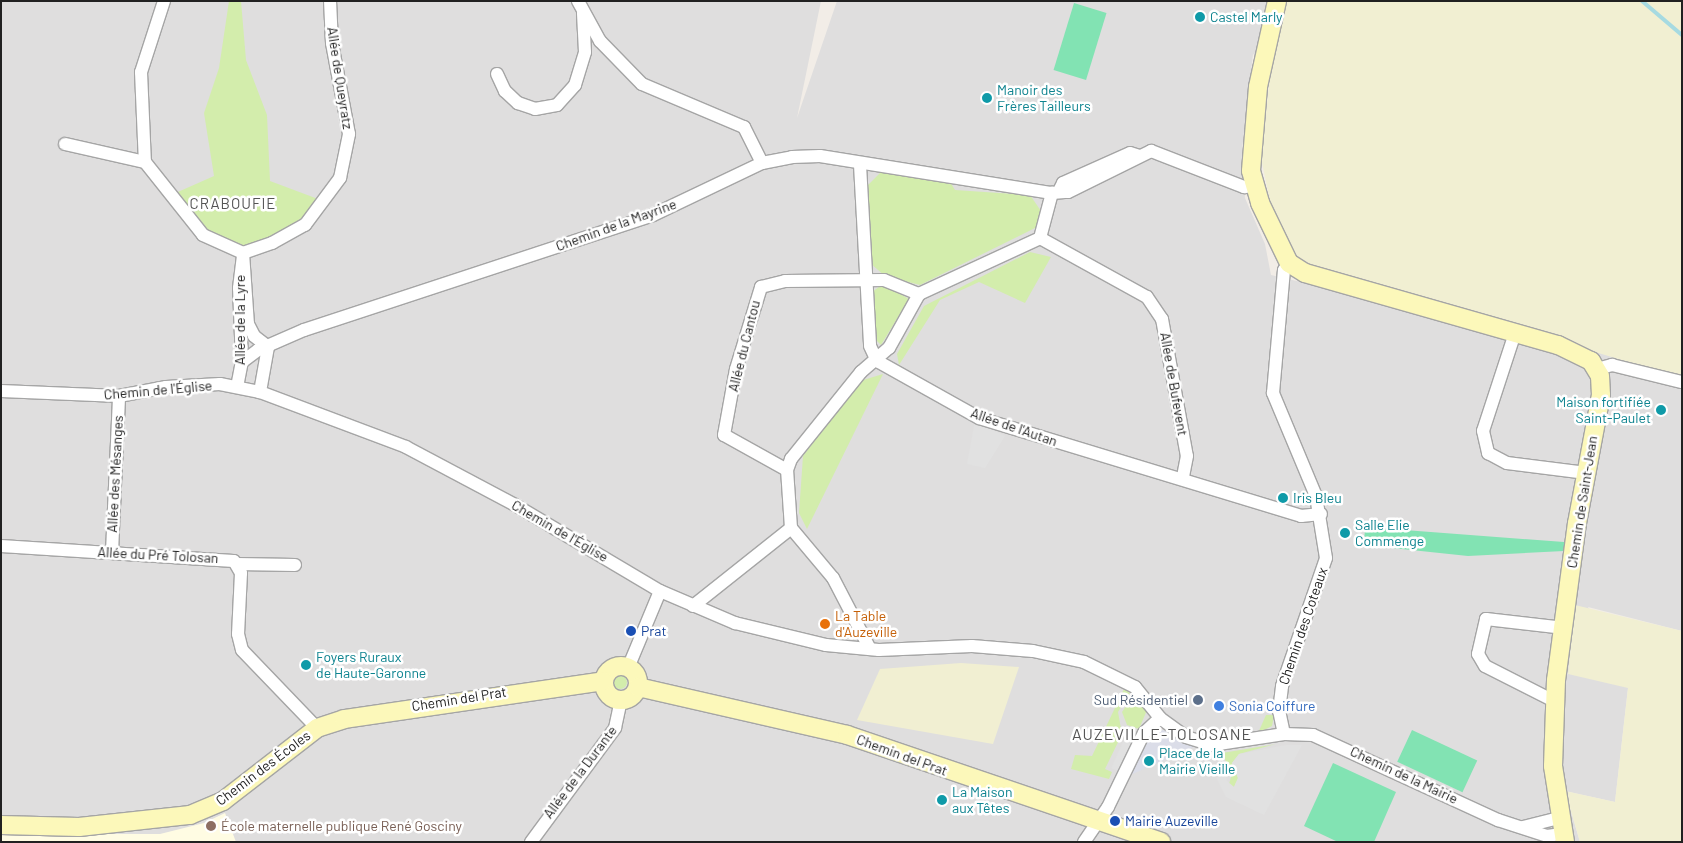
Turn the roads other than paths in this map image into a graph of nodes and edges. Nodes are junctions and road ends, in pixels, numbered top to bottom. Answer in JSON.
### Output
{"nodes":[{"id":1,"x":164,"y":1,"type":"edge"},
{"id":2,"x":330,"y":1,"type":"edge"},
{"id":3,"x":1277,"y":1,"type":"edge"},
{"id":4,"x":581,"y":5,"type":"edge"},
{"id":5,"x":497,"y":74,"type":"dead end"},
{"id":6,"x":65,"y":144,"type":"dead end"},
{"id":7,"x":145,"y":162,"type":"junction"},
{"id":8,"x":762,"y":162,"type":"junction"},
{"id":9,"x":860,"y":165,"type":"junction"},
{"id":10,"x":1254,"y":186,"type":"junction"},
{"id":11,"x":1056,"y":192,"type":"junction"},
{"id":12,"x":1040,"y":238,"type":"junction"},
{"id":13,"x":243,"y":252,"type":"junction"},
{"id":14,"x":1289,"y":263,"type":"junction"},
{"id":15,"x":865,"y":281,"type":"junction"},
{"id":16,"x":919,"y":294,"type":"junction"},
{"id":17,"x":1515,"y":333,"type":"junction"},
{"id":18,"x":268,"y":347,"type":"junction"},
{"id":19,"x":877,"y":361,"type":"junction"},
{"id":20,"x":242,"y":362,"type":"junction"},
{"id":21,"x":1597,"y":368,"type":"junction"},
{"id":22,"x":1682,"y":382,"type":"edge"},
{"id":23,"x":237,"y":387,"type":"junction"},
{"id":24,"x":1,"y":391,"type":"edge"},
{"id":25,"x":260,"y":392,"type":"junction"},
{"id":26,"x":119,"y":396,"type":"junction"},
{"id":27,"x":787,"y":470,"type":"junction"},
{"id":28,"x":1586,"y":473,"type":"junction"},
{"id":29,"x":1183,"y":477,"type":"junction"},
{"id":30,"x":1320,"y":514,"type":"junction"},
{"id":31,"x":791,"y":528,"type":"junction"},
{"id":32,"x":1,"y":546,"type":"edge"},
{"id":33,"x":112,"y":552,"type":"junction"},
{"id":34,"x":237,"y":564,"type":"junction"},
{"id":35,"x":295,"y":565,"type":"dead end"},
{"id":36,"x":660,"y":591,"type":"junction"},
{"id":37,"x":693,"y":606,"type":"junction"},
{"id":38,"x":1564,"y":628,"type":"junction"},
{"id":39,"x":870,"y":649,"type":"junction"},
{"id":40,"x":628,"y":668,"type":"junction"},
{"id":41,"x":603,"y":681,"type":"junction"},
{"id":42,"x":638,"y":688,"type":"junction"},
{"id":43,"x":622,"y":700,"type":"junction"},
{"id":44,"x":1554,"y":701,"type":"junction"},
{"id":45,"x":1160,"y":718,"type":"junction"},
{"id":46,"x":317,"y":728,"type":"junction"},
{"id":47,"x":1284,"y":734,"type":"junction"},
{"id":48,"x":1094,"y":822,"type":"junction"},
{"id":49,"x":1,"y":825,"type":"edge"},
{"id":50,"x":1562,"y":831,"type":"edge"},
{"id":51,"x":532,"y":842,"type":"edge"},
{"id":52,"x":1084,"y":842,"type":"edge"},
{"id":53,"x":1161,"y":842,"type":"edge"}],
"edges":[{"from":1,"to":7,"type":"street"},
{"from":2,"to":13,"type":"street","name":"Allée de Queyratz"},
{"from":3,"to":10,"type":"street"},
{"from":4,"to":5,"type":"street"},
{"from":4,"to":8,"type":"street"},
{"from":6,"to":7,"type":"street"},
{"from":7,"to":13,"type":"street"},
{"from":8,"to":9,"type":"street","name":"Chemin de la Mayrine"},
{"from":8,"to":18,"type":"street","name":"Chemin de la Mayrine"},
{"from":9,"to":11,"type":"street","name":"Chemin de la Mayrine"},
{"from":9,"to":15,"type":"street"},
{"from":10,"to":11,"type":"street","name":"Chemin de la Mayrine"},
{"from":10,"to":14,"type":"street"},
{"from":11,"to":12,"type":"street"},
{"from":12,"to":16,"type":"street"},
{"from":12,"to":29,"type":"street","name":"Allée de Bufevent"},
{"from":13,"to":18,"type":"street","name":"Allée de la Lyre"},
{"from":13,"to":20,"type":"street","name":"Allée de la Lyre"},
{"from":14,"to":17,"type":"street"},
{"from":14,"to":30,"type":"street","name":"Chemin des Coteaux"},
{"from":15,"to":16,"type":"street","name":"Allée du Cantou"},
{"from":15,"to":19,"type":"street"},
{"from":15,"to":27,"type":"street","name":"Allée du Cantou"},
{"from":16,"to":19,"type":"street"},
{"from":17,"to":21,"type":"street"},
{"from":17,"to":28,"type":"street"},
{"from":18,"to":20,"type":"street","name":"Chemin de la Mayrine"},
{"from":18,"to":25,"type":"street","name":"Allée de la Lyre"},
{"from":19,"to":27,"type":"street"},
{"from":19,"to":29,"type":"street","name":"Allée de l'Autan"},
{"from":20,"to":23,"type":"street","name":"Allée de la Lyre"},
{"from":21,"to":22,"type":"street"},
{"from":21,"to":28,"type":"street","name":"Chemin de Saint-Jean"},
{"from":23,"to":25,"type":"street","name":"Chemin de l'Église"},
{"from":23,"to":26,"type":"street","name":"Chemin de l'Église"},
{"from":24,"to":26,"type":"street","name":"Chemin de l'Église"},
{"from":25,"to":36,"type":"street","name":"Chemin de l'Église"},
{"from":26,"to":33,"type":"street","name":"Allée des Mésanges"},
{"from":27,"to":31,"type":"street"},
{"from":28,"to":38,"type":"street","name":"Chemin de Saint-Jean"},
{"from":29,"to":30,"type":"street","name":"Allée de l'Autan"},
{"from":30,"to":47,"type":"street","name":"Chemin des Coteaux"},
{"from":31,"to":37,"type":"street"},
{"from":31,"to":39,"type":"street"},
{"from":32,"to":33,"type":"street","name":"Allée du Pré Tolosan"},
{"from":33,"to":34,"type":"street","name":"Allée du Pré Tolosan"},
{"from":34,"to":35,"type":"street"},
{"from":34,"to":46,"type":"street","name":"Allée du Pré Tolosan"},
{"from":36,"to":37,"type":"street","name":"Chemin de l'Église"},
{"from":36,"to":40,"type":"street"},
{"from":37,"to":39,"type":"street","name":"Chemin de l'Église"},
{"from":38,"to":44,"type":"street","name":"Chemin de Saint-Jean"},
{"from":38,"to":44,"type":"street"},
{"from":39,"to":45,"type":"street","name":"Chemin de l'Église"},
{"from":40,"to":41,"type":"street"},
{"from":40,"to":42,"type":"street"},
{"from":41,"to":43,"type":"street"},
{"from":41,"to":46,"type":"street","name":"Chemin del Prat"},
{"from":42,"to":43,"type":"street"},
{"from":42,"to":48,"type":"street","name":"Chemin del Prat"},
{"from":43,"to":51,"type":"street","name":"Allée de la Durante"},
{"from":44,"to":50,"type":"street","name":"Chemin de Saint-Jean"},
{"from":45,"to":47,"type":"street"},
{"from":45,"to":48,"type":"street"},
{"from":46,"to":49,"type":"street","name":"Chemin des Écoles"},
{"from":47,"to":50,"type":"street","name":"Chemin de la Mairie"},
{"from":48,"to":52,"type":"street"},
{"from":48,"to":53,"type":"street","name":"Chemin del Prat"}]}
